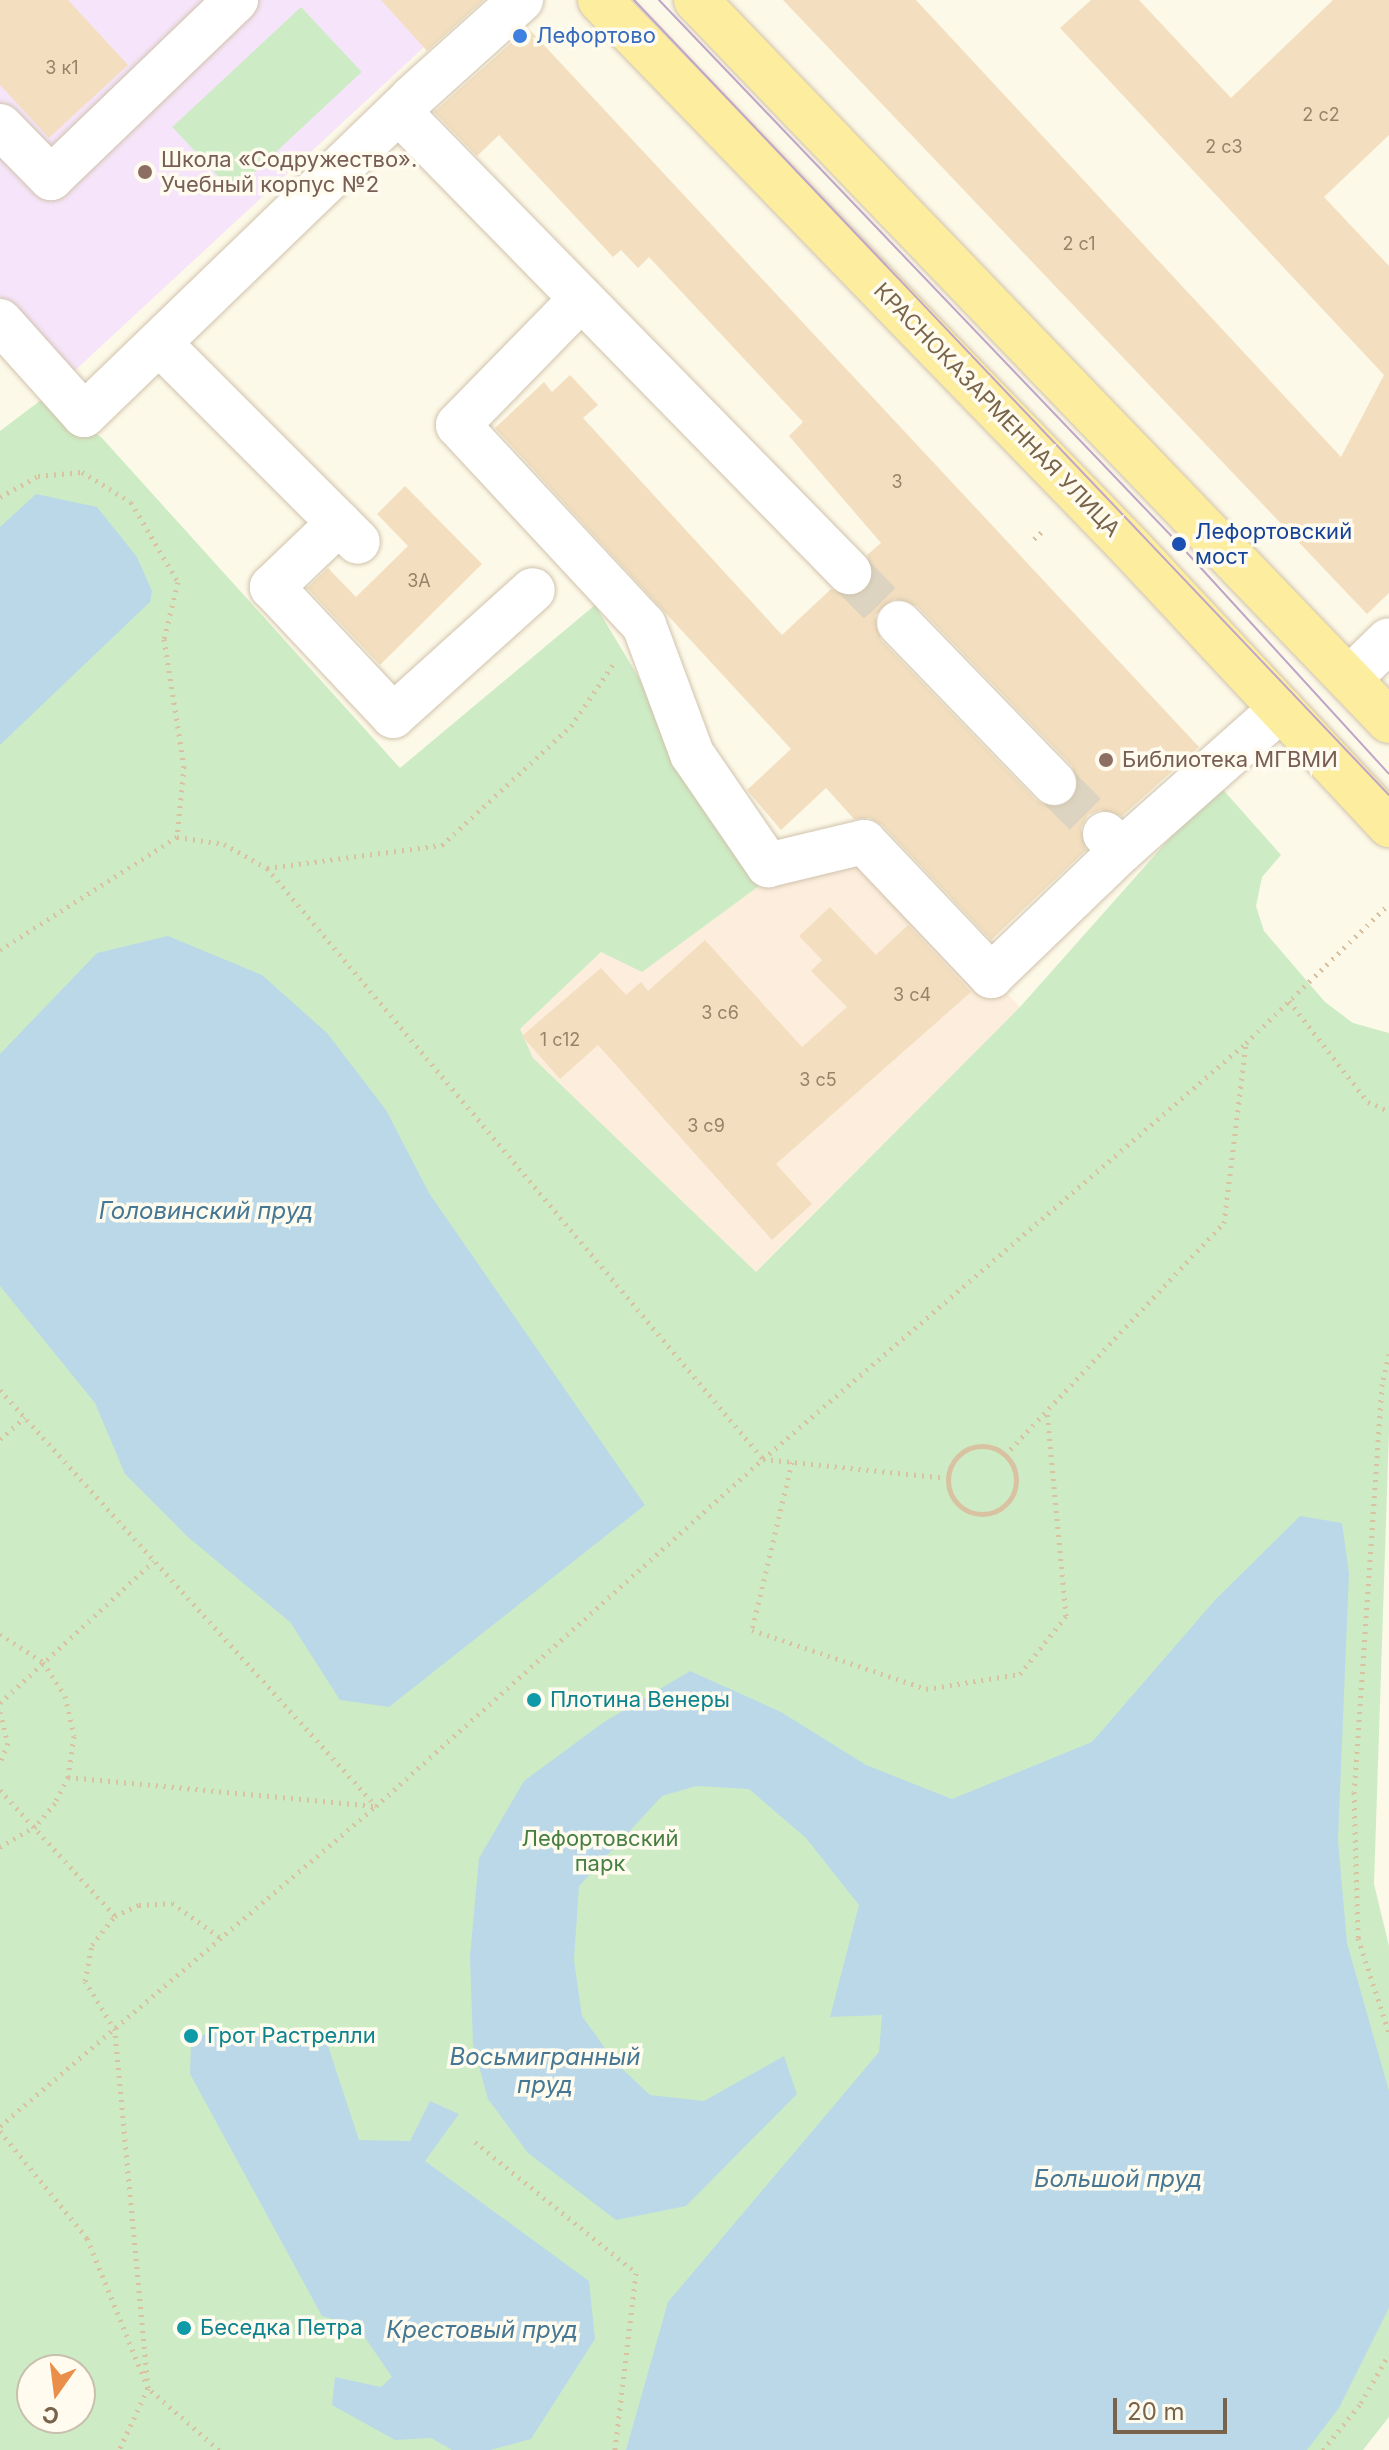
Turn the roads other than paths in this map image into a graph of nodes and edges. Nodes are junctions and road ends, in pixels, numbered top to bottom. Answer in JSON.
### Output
{"nodes":[{"id":1,"x":236,"y":0,"type":"edge"},
{"id":2,"x":521,"y":0,"type":"edge"},
{"id":3,"x":600,"y":0,"type":"edge"},
{"id":4,"x":696,"y":0,"type":"edge"},
{"id":5,"x":399,"y":112,"type":"junction"},
{"id":6,"x":0,"y":126,"type":"edge"},
{"id":7,"x":581,"y":299,"type":"junction"},
{"id":8,"x":0,"y":321,"type":"edge"},
{"id":9,"x":159,"y":343,"type":"junction"},
{"id":10,"x":849,"y":572,"type":"tunnel mouth"},
{"id":11,"x":533,"y":590,"type":"dead end"},
{"id":12,"x":899,"y":623,"type":"tunnel mouth"},
{"id":13,"x":1389,"y":640,"type":"edge"},
{"id":14,"x":1350,"y":678,"type":"junction"},
{"id":15,"x":1281,"y":709,"type":"junction"},
{"id":16,"x":1389,"y":721,"type":"edge"},
{"id":17,"x":1054,"y":783,"type":"tunnel mouth"},
{"id":18,"x":1389,"y":825,"type":"edge"}],
"edges":[{"from":1,"to":6,"type":"lane"},
{"from":2,"to":5,"type":"lane"},
{"from":3,"to":15,"type":"main road","name":"КРАСНОКАЗАРМЕННАЯ УЛИЦА"},
{"from":4,"to":14,"type":"main road"},
{"from":5,"to":7,"type":"lane"},
{"from":5,"to":9,"type":"lane"},
{"from":7,"to":10,"type":"lane"},
{"from":7,"to":15,"type":"lane"},
{"from":8,"to":9,"type":"lane"},
{"from":9,"to":11,"type":"lane"},
{"from":12,"to":17,"type":"lane"},
{"from":13,"to":14,"type":"lane"},
{"from":14,"to":16,"type":"main road"},
{"from":15,"to":18,"type":"main road","name":"КРАСНОКАЗАРМЕННАЯ УЛИЦА"}]}
